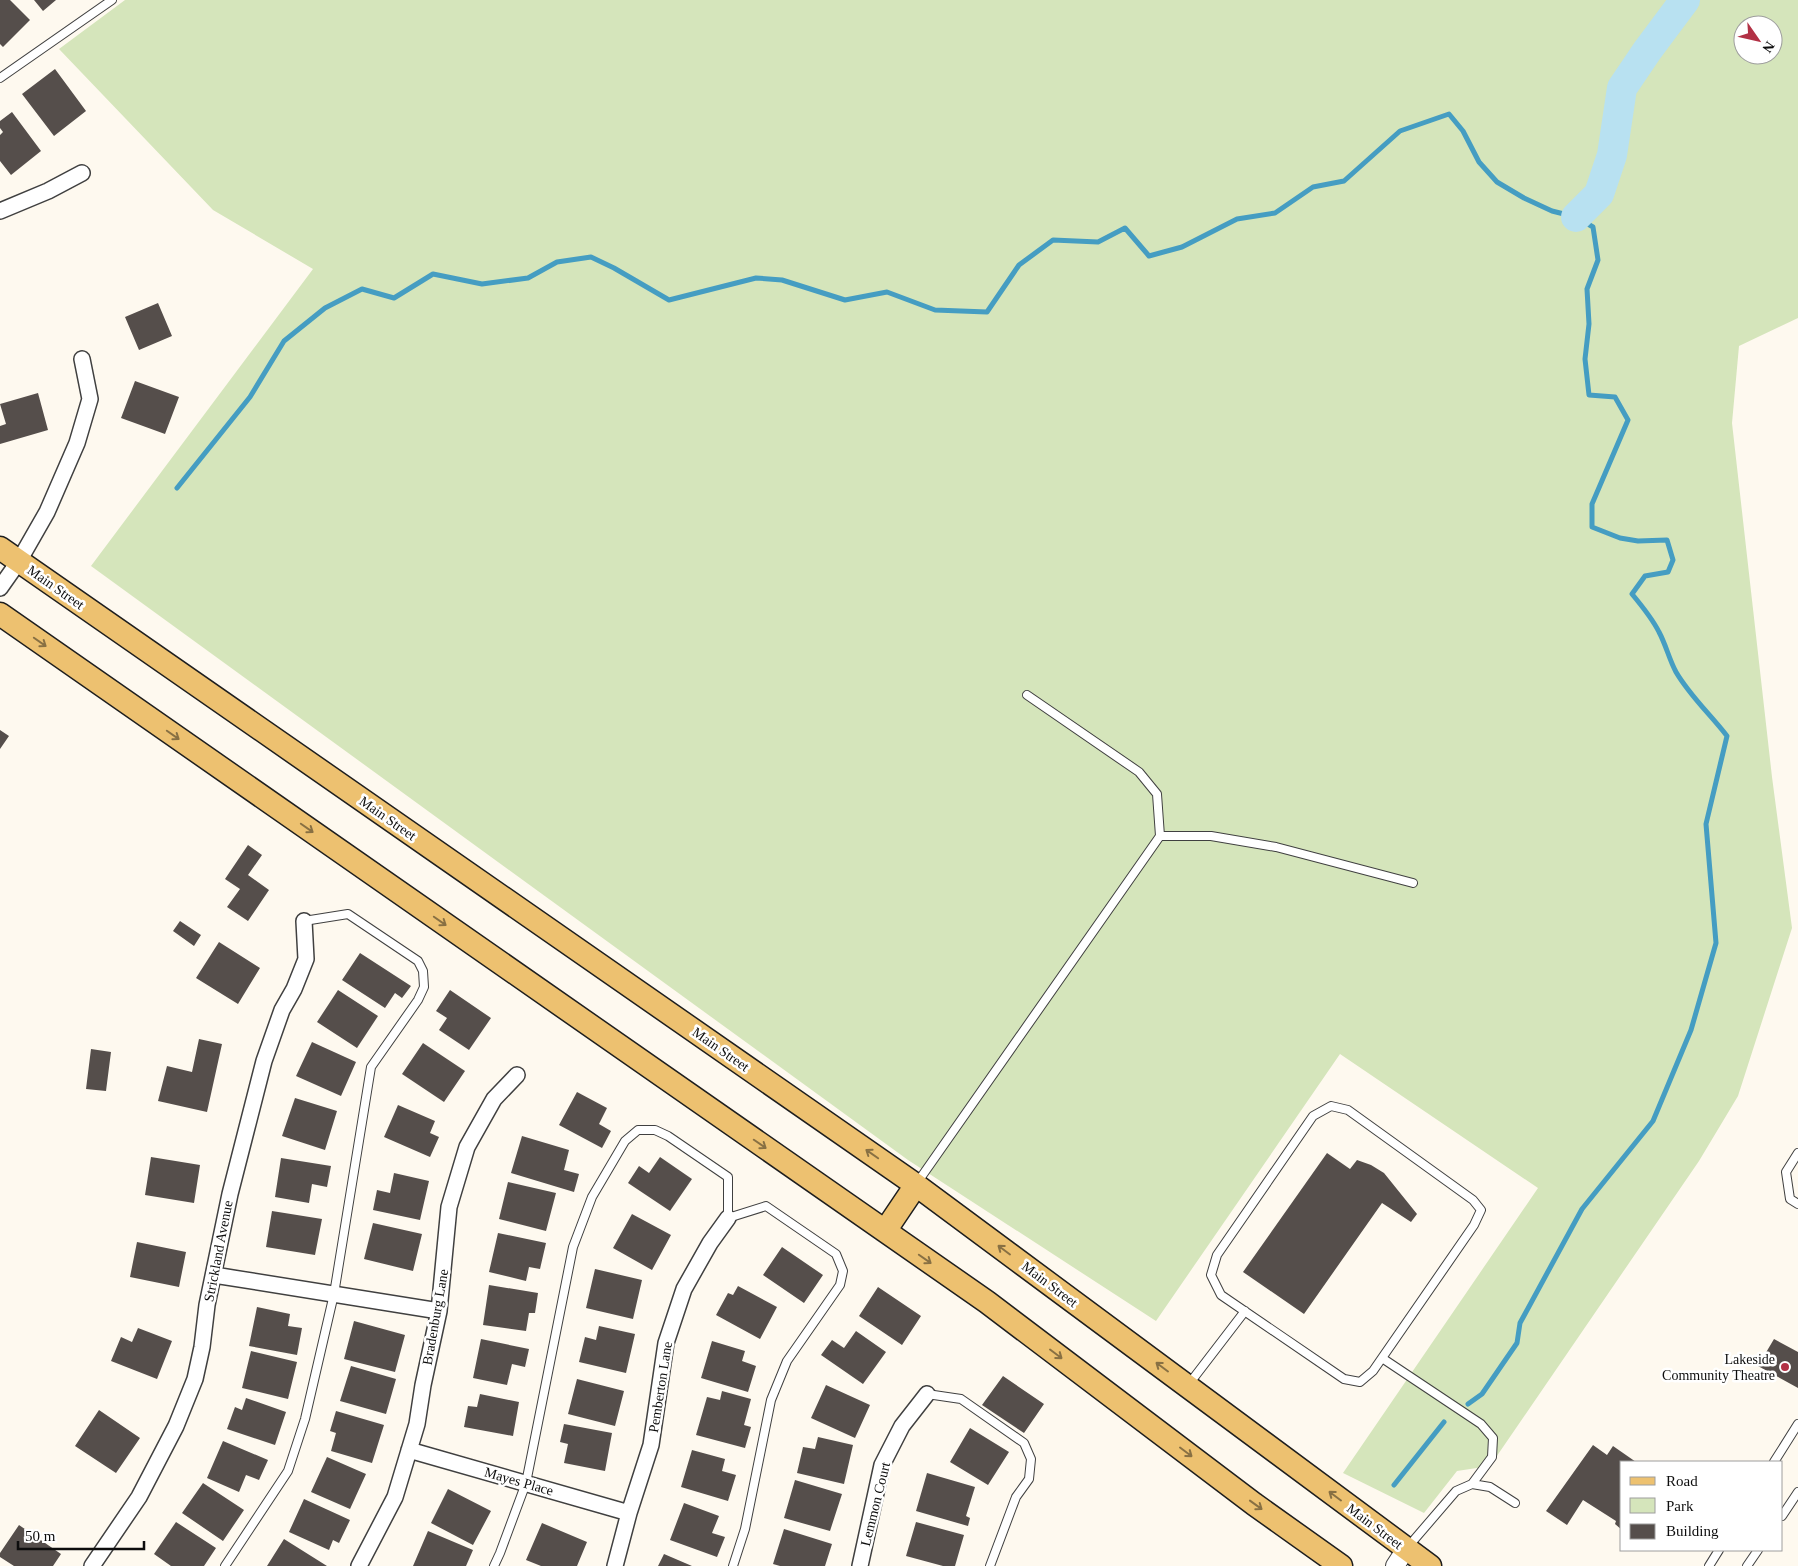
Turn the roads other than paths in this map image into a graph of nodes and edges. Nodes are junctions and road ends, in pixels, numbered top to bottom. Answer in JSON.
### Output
{"nodes":[{"id":1,"x":112,"y":0,"type":"edge"},
{"id":2,"x":0,"y":78,"type":"edge"},
{"id":3,"x":82,"y":173,"type":"dead end"},
{"id":4,"x":0,"y":211,"type":"edge"},
{"id":5,"x":82,"y":359,"type":"dead end"},
{"id":6,"x":0,"y":548,"type":"edge"},
{"id":7,"x":19,"y":561,"type":"junction"},
{"id":8,"x":0,"y":588,"type":"edge"},
{"id":9,"x":0,"y":614,"type":"edge"},
{"id":10,"x":1027,"y":695,"type":"dead end"},
{"id":11,"x":1160,"y":836,"type":"junction"},
{"id":12,"x":1413,"y":883,"type":"dead end"},
{"id":13,"x":304,"y":921,"type":"joint"},
{"id":14,"x":517,"y":1075,"type":"dead end"},
{"id":15,"x":1798,"y":1153,"type":"edge"},
{"id":16,"x":916,"y":1185,"type":"junction"},
{"id":17,"x":1798,"y":1204,"type":"edge"},
{"id":18,"x":728,"y":1218,"type":"junction"},
{"id":19,"x":884,"y":1231,"type":"junction"},
{"id":20,"x":214,"y":1275,"type":"junction"},
{"id":21,"x":334,"y":1294,"type":"junction"},
{"id":22,"x":439,"y":1311,"type":"junction"},
{"id":23,"x":1245,"y":1312,"type":"junction"},
{"id":24,"x":1382,"y":1358,"type":"junction"},
{"id":25,"x":1188,"y":1386,"type":"junction"},
{"id":26,"x":927,"y":1394,"type":"joint"},
{"id":27,"x":1798,"y":1424,"type":"edge"},
{"id":28,"x":409,"y":1450,"type":"junction"},
{"id":29,"x":1775,"y":1461,"type":"edge"},
{"id":30,"x":526,"y":1483,"type":"junction"},
{"id":31,"x":1472,"y":1484,"type":"junction"},
{"id":32,"x":1798,"y":1492,"type":"edge"},
{"id":33,"x":1516,"y":1503,"type":"dead end"},
{"id":34,"x":629,"y":1513,"type":"junction"},
{"id":35,"x":1783,"y":1514,"type":"edge"},
{"id":36,"x":1718,"y":1551,"type":"edge"},
{"id":37,"x":1757,"y":1551,"type":"edge"},
{"id":38,"x":1401,"y":1558,"type":"edge"},
{"id":39,"x":92,"y":1566,"type":"edge"},
{"id":40,"x":225,"y":1566,"type":"edge"},
{"id":41,"x":359,"y":1566,"type":"edge"},
{"id":42,"x":494,"y":1566,"type":"edge"},
{"id":43,"x":615,"y":1566,"type":"edge"},
{"id":44,"x":733,"y":1566,"type":"edge"},
{"id":45,"x":860,"y":1566,"type":"edge"},
{"id":46,"x":990,"y":1566,"type":"edge"},
{"id":47,"x":1341,"y":1566,"type":"edge"},
{"id":48,"x":1430,"y":1566,"type":"edge"},
{"id":49,"x":1709,"y":1566,"type":"edge"},
{"id":50,"x":1747,"y":1566,"type":"edge"}],
"edges":[{"from":1,"to":2,"type":"lane"},
{"from":3,"to":4,"type":"street"},
{"from":5,"to":7,"type":"street"},
{"from":6,"to":7,"type":"main road","name":"Main Street"},
{"from":7,"to":8,"type":"street"},
{"from":16,"to":7,"type":"main road","name":"Main Street","one_way":true},
{"from":9,"to":19,"type":"main road","one_way":true},
{"from":10,"to":11,"type":"lane"},
{"from":11,"to":12,"type":"lane"},
{"from":11,"to":16,"type":"lane"},
{"from":13,"to":20,"type":"street","name":"Strickland Avenue"},
{"from":13,"to":21,"type":"lane"},
{"from":14,"to":22,"type":"street","name":"Bradenburg Lane"},
{"from":15,"to":17,"type":"lane"},
{"from":16,"to":19,"type":"main road"},
{"from":25,"to":16,"type":"main road","name":"Main Street","one_way":true},
{"from":18,"to":30,"type":"lane"},
{"from":18,"to":34,"type":"street","name":"Pemberton Lane"},
{"from":18,"to":44,"type":"lane"},
{"from":19,"to":47,"type":"main road","one_way":true},
{"from":20,"to":21,"type":"street"},
{"from":20,"to":39,"type":"street","name":"Strickland Avenue"},
{"from":21,"to":22,"type":"street"},
{"from":21,"to":40,"type":"lane"},
{"from":22,"to":28,"type":"street","name":"Bradenburg Lane"},
{"from":23,"to":24,"type":"lane"},
{"from":23,"to":24,"type":"lane"},
{"from":23,"to":25,"type":"lane"},
{"from":24,"to":31,"type":"lane"},
{"from":38,"to":25,"type":"main road","name":"Main Street","one_way":true},
{"from":26,"to":45,"type":"street","name":"Lemmon Court"},
{"from":26,"to":46,"type":"lane"},
{"from":27,"to":29,"type":"lane"},
{"from":28,"to":30,"type":"street","name":"Mayes Place"},
{"from":28,"to":41,"type":"street","name":"Bradenburg Lane"},
{"from":30,"to":34,"type":"street","name":"Mayes Place"},
{"from":30,"to":42,"type":"lane"},
{"from":31,"to":33,"type":"lane"},
{"from":31,"to":38,"type":"lane"},
{"from":32,"to":35,"type":"lane"},
{"from":34,"to":43,"type":"street","name":"Pemberton Lane"},
{"from":36,"to":49,"type":"lane"},
{"from":37,"to":50,"type":"lane"},
{"from":38,"to":48,"type":"main road","name":"Main Street"}]}
